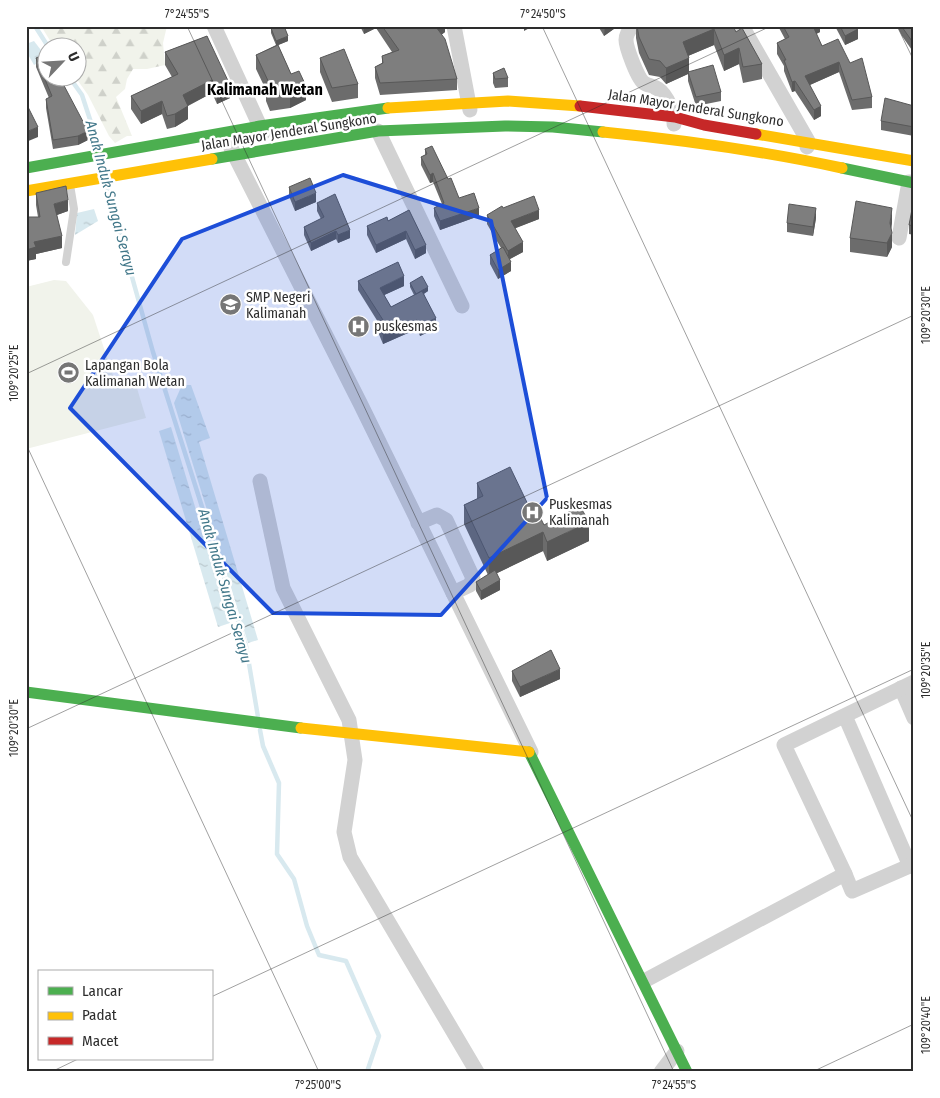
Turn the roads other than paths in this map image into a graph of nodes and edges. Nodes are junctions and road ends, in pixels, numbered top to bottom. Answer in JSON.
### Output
{"nodes":[{"id":1,"x":214,"y":26,"type":"edge"},
{"id":2,"x":454,"y":26,"type":"edge"},
{"id":3,"x":633,"y":26,"type":"edge"},
{"id":4,"x":742,"y":26,"type":"edge"},
{"id":5,"x":470,"y":104,"type":"junction"},
{"id":6,"x":675,"y":118,"type":"junction"},
{"id":7,"x":260,"y":126,"type":"junction"},
{"id":8,"x":471,"y":126,"type":"junction"},
{"id":9,"x":378,"y":131,"type":"junction"},
{"id":10,"x":225,"y":133,"type":"junction"},
{"id":11,"x":672,"y":139,"type":"junction"},
{"id":12,"x":808,"y":141,"type":"junction"},
{"id":13,"x":269,"y":149,"type":"junction"},
{"id":14,"x":234,"y":155,"type":"junction"},
{"id":15,"x":806,"y":160,"type":"junction"},
{"id":16,"x":914,"y":161,"type":"edge"},
{"id":17,"x":26,"y":168,"type":"edge"},
{"id":18,"x":70,"y":183,"type":"junction"},
{"id":19,"x":911,"y":183,"type":"edge"},
{"id":20,"x":26,"y":192,"type":"edge"},
{"id":21,"x":900,"y":238,"type":"dead end"},
{"id":22,"x":66,"y":262,"type":"dead end"},
{"id":23,"x":462,"y":306,"type":"dead end"},
{"id":24,"x":260,"y":480,"type":"dead end"},
{"id":25,"x":418,"y":523,"type":"junction"},
{"id":26,"x":453,"y":593,"type":"junction"},
{"id":27,"x":907,"y":685,"type":"edge"},
{"id":28,"x":26,"y":692,"type":"edge"},
{"id":29,"x":844,"y":716,"type":"junction"},
{"id":30,"x":914,"y":718,"type":"edge"},
{"id":31,"x":352,"y":735,"type":"junction"},
{"id":32,"x":531,"y":752,"type":"junction"},
{"id":33,"x":912,"y":865,"type":"edge"},
{"id":34,"x":844,"y":874,"type":"junction"},
{"id":35,"x":644,"y":981,"type":"junction"},
{"id":36,"x":677,"y":1051,"type":"junction"},
{"id":37,"x":477,"y":1072,"type":"edge"},
{"id":38,"x":661,"y":1072,"type":"edge"},
{"id":39,"x":687,"y":1072,"type":"edge"}],
"edges":[{"from":1,"to":7,"type":"street"},
{"from":2,"to":5,"type":"street"},
{"from":3,"to":6,"type":"street"},
{"from":4,"to":12,"type":"street"},
{"from":5,"to":6,"type":"main road","name":"Jalan Mayor Jenderal Sungkono"},
{"from":5,"to":7,"type":"main road","name":"Jalan Mayor Jenderal Sungkono"},
{"from":5,"to":8,"type":"street"},
{"from":6,"to":11,"type":"street"},
{"from":6,"to":12,"type":"main road","name":"Jalan Mayor Jenderal Sungkono"},
{"from":7,"to":10,"type":"main road","name":"Jalan Mayor Jenderal Sungkono"},
{"from":7,"to":13,"type":"street"},
{"from":8,"to":9,"type":"main road","name":"Jalan Mayor Jenderal Sungkono"},
{"from":8,"to":11,"type":"main road","name":"Jalan Mayor Jenderal Sungkono"},
{"from":9,"to":13,"type":"main road","name":"Jalan Mayor Jenderal Sungkono"},
{"from":9,"to":23,"type":"street"},
{"from":10,"to":14,"type":"street"},
{"from":10,"to":17,"type":"main road","name":"Jalan Mayor Jenderal Sungkono"},
{"from":11,"to":15,"type":"main road","name":"Jalan Mayor Jenderal Sungkono"},
{"from":12,"to":15,"type":"street"},
{"from":12,"to":16,"type":"main road","name":"Jalan Mayor Jenderal Sungkono"},
{"from":13,"to":14,"type":"main road","name":"Jalan Mayor Jenderal Sungkono"},
{"from":14,"to":18,"type":"main road","name":"Jalan Mayor Jenderal Sungkono"},
{"from":14,"to":25,"type":"street"},
{"from":15,"to":19,"type":"main road","name":"Jalan Mayor Jenderal Sungkono"},
{"from":18,"to":20,"type":"main road","name":"Jalan Mayor Jenderal Sungkono"},
{"from":18,"to":22,"type":"lane"},
{"from":19,"to":21,"type":"street"},
{"from":24,"to":31,"type":"street"},
{"from":25,"to":26,"type":"street"},
{"from":25,"to":26,"type":"street"},
{"from":26,"to":32,"type":"street"},
{"from":27,"to":29,"type":"street"},
{"from":27,"to":30,"type":"street"},
{"from":28,"to":31,"type":"main road"},
{"from":29,"to":33,"type":"street"},
{"from":29,"to":34,"type":"street"},
{"from":31,"to":32,"type":"main road"},
{"from":31,"to":37,"type":"street"},
{"from":32,"to":35,"type":"main road"},
{"from":33,"to":34,"type":"street"},
{"from":34,"to":35,"type":"street"},
{"from":35,"to":36,"type":"main road"},
{"from":36,"to":38,"type":"street"},
{"from":36,"to":39,"type":"main road"}]}
